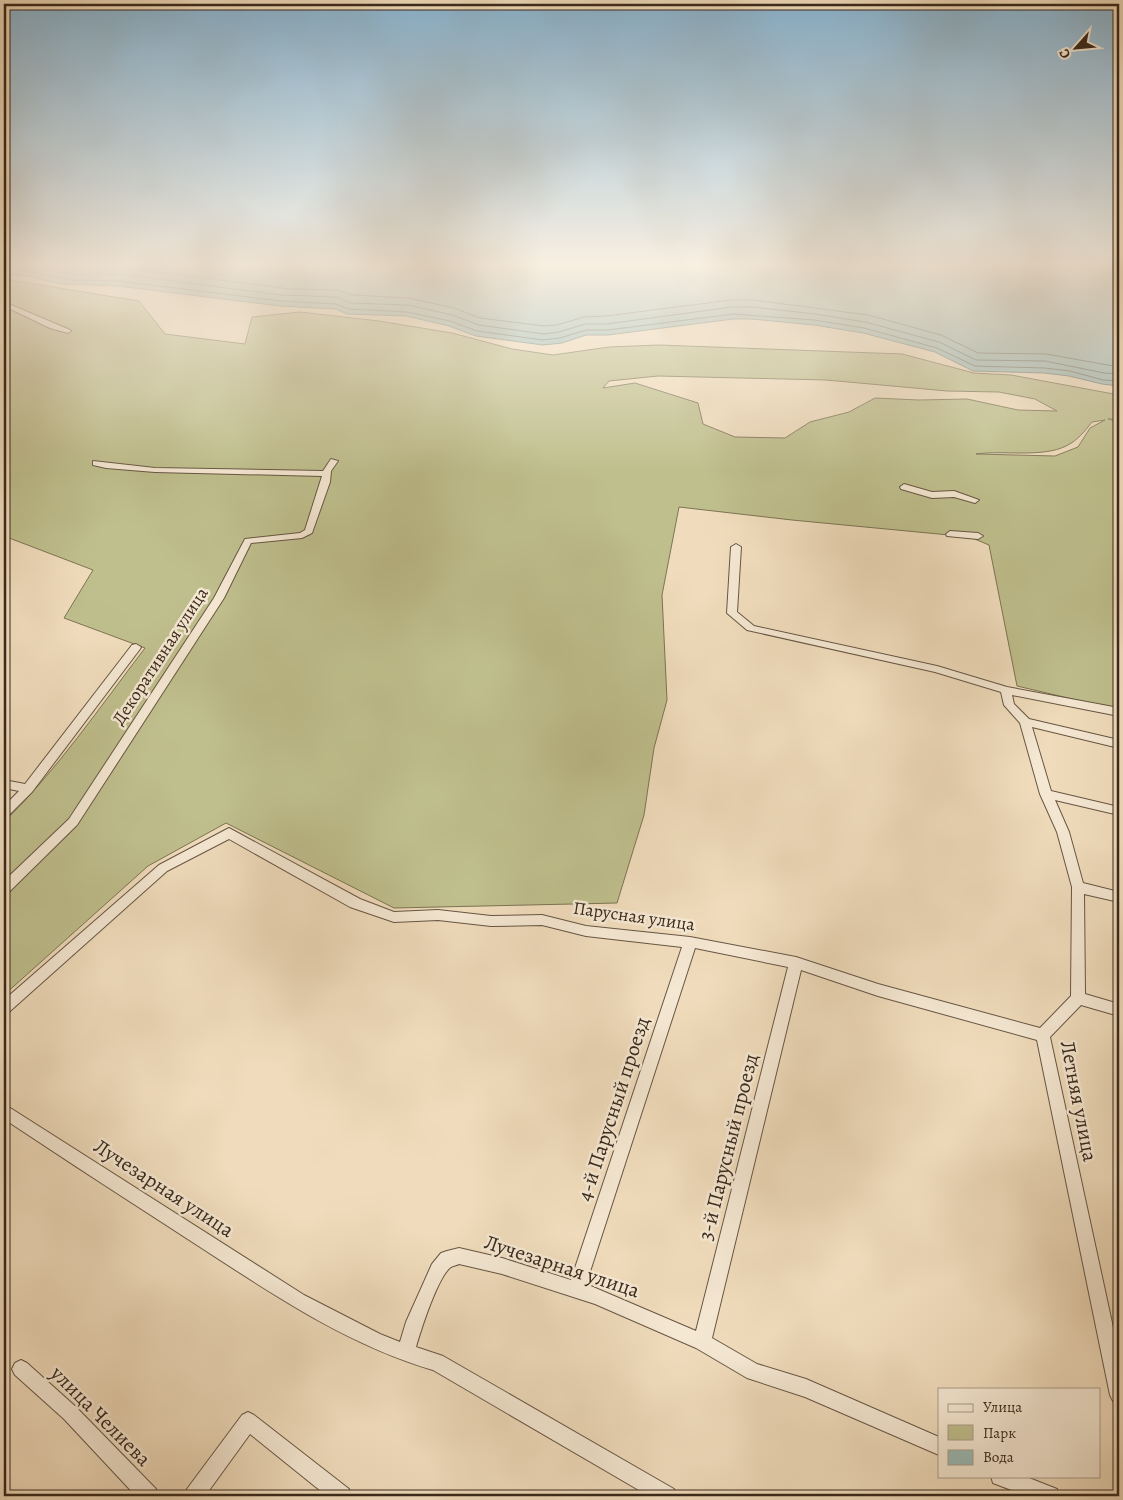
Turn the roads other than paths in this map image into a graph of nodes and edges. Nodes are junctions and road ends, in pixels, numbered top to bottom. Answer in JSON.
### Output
{"nodes":[{"id":1,"x":334,"y":461,"type":"dead end"},
{"id":2,"x":96,"y":463,"type":"dead end"},
{"id":3,"x":327,"y":474,"type":"junction"},
{"id":4,"x":904,"y":487,"type":"dead end"},
{"id":5,"x":975,"y":500,"type":"dead end"},
{"id":6,"x":950,"y":534,"type":"dead end"},
{"id":7,"x":978,"y":536,"type":"dead end"},
{"id":8,"x":736,"y":547,"type":"dead end"},
{"id":9,"x":136,"y":647,"type":"dead end"},
{"id":10,"x":1006,"y":690,"type":"junction"},
{"id":11,"x":1119,"y":712,"type":"edge"},
{"id":12,"x":1025,"y":722,"type":"junction"},
{"id":13,"x":1119,"y":744,"type":"edge"},
{"id":14,"x":4,"y":784,"type":"edge"},
{"id":15,"x":28,"y":789,"type":"junction"},
{"id":16,"x":1046,"y":794,"type":"junction"},
{"id":17,"x":1119,"y":812,"type":"edge"},
{"id":18,"x":4,"y":813,"type":"edge"},
{"id":19,"x":1078,"y":887,"type":"junction"},
{"id":20,"x":4,"y":889,"type":"edge"},
{"id":21,"x":1119,"y":897,"type":"edge"},
{"id":22,"x":690,"y":942,"type":"junction"},
{"id":23,"x":796,"y":963,"type":"junction"},
{"id":24,"x":1078,"y":998,"type":"junction"},
{"id":25,"x":4,"y":1008,"type":"edge"},
{"id":26,"x":1119,"y":1010,"type":"edge"},
{"id":27,"x":1043,"y":1036,"type":"junction"},
{"id":28,"x":4,"y":1111,"type":"edge"},
{"id":29,"x":576,"y":1290,"type":"junction"},
{"id":30,"x":702,"y":1342,"type":"junction"},
{"id":31,"x":406,"y":1353,"type":"junction"},
{"id":32,"x":21,"y":1369,"type":"dead end"},
{"id":33,"x":1119,"y":1394,"type":"edge"},
{"id":34,"x":938,"y":1446,"type":"edge"},
{"id":35,"x":1005,"y":1478,"type":"edge"},
{"id":36,"x":149,"y":1496,"type":"edge"},
{"id":37,"x":194,"y":1496,"type":"edge"},
{"id":38,"x":342,"y":1496,"type":"edge"},
{"id":39,"x":667,"y":1496,"type":"edge"},
{"id":40,"x":1050,"y":1496,"type":"edge"}],
"edges":[{"from":1,"to":3,"type":"street","name":"Декоративная улица"},
{"from":2,"to":3,"type":"street"},
{"from":3,"to":20,"type":"street","name":"Декоративная улица"},
{"from":4,"to":5,"type":"street"},
{"from":6,"to":7,"type":"street"},
{"from":8,"to":10,"type":"street"},
{"from":9,"to":15,"type":"street"},
{"from":10,"to":11,"type":"street"},
{"from":10,"to":12,"type":"street"},
{"from":12,"to":13,"type":"street"},
{"from":12,"to":16,"type":"street"},
{"from":14,"to":15,"type":"street"},
{"from":15,"to":18,"type":"street"},
{"from":16,"to":17,"type":"street"},
{"from":16,"to":19,"type":"street"},
{"from":19,"to":21,"type":"street"},
{"from":19,"to":24,"type":"street"},
{"from":22,"to":23,"type":"street","name":"Парусная улица"},
{"from":22,"to":25,"type":"street","name":"Парусная улица"},
{"from":22,"to":29,"type":"street","name":"4-й Парусный проезд"},
{"from":23,"to":27,"type":"street","name":"Парусная улица"},
{"from":23,"to":30,"type":"street","name":"3-й Парусный проезд"},
{"from":24,"to":26,"type":"street"},
{"from":24,"to":27,"type":"street","name":"Летняя улица"},
{"from":27,"to":33,"type":"street","name":"Летняя улица"},
{"from":28,"to":31,"type":"street","name":"Лучезарная улица"},
{"from":29,"to":30,"type":"street","name":"Лучезарная улица"},
{"from":29,"to":31,"type":"street","name":"Лучезарная улица"},
{"from":30,"to":34,"type":"street","name":"Лучезарная улица"},
{"from":31,"to":39,"type":"street"},
{"from":32,"to":36,"type":"street","name":"улица Челиева"},
{"from":35,"to":40,"type":"street"},
{"from":37,"to":38,"type":"street"}]}
